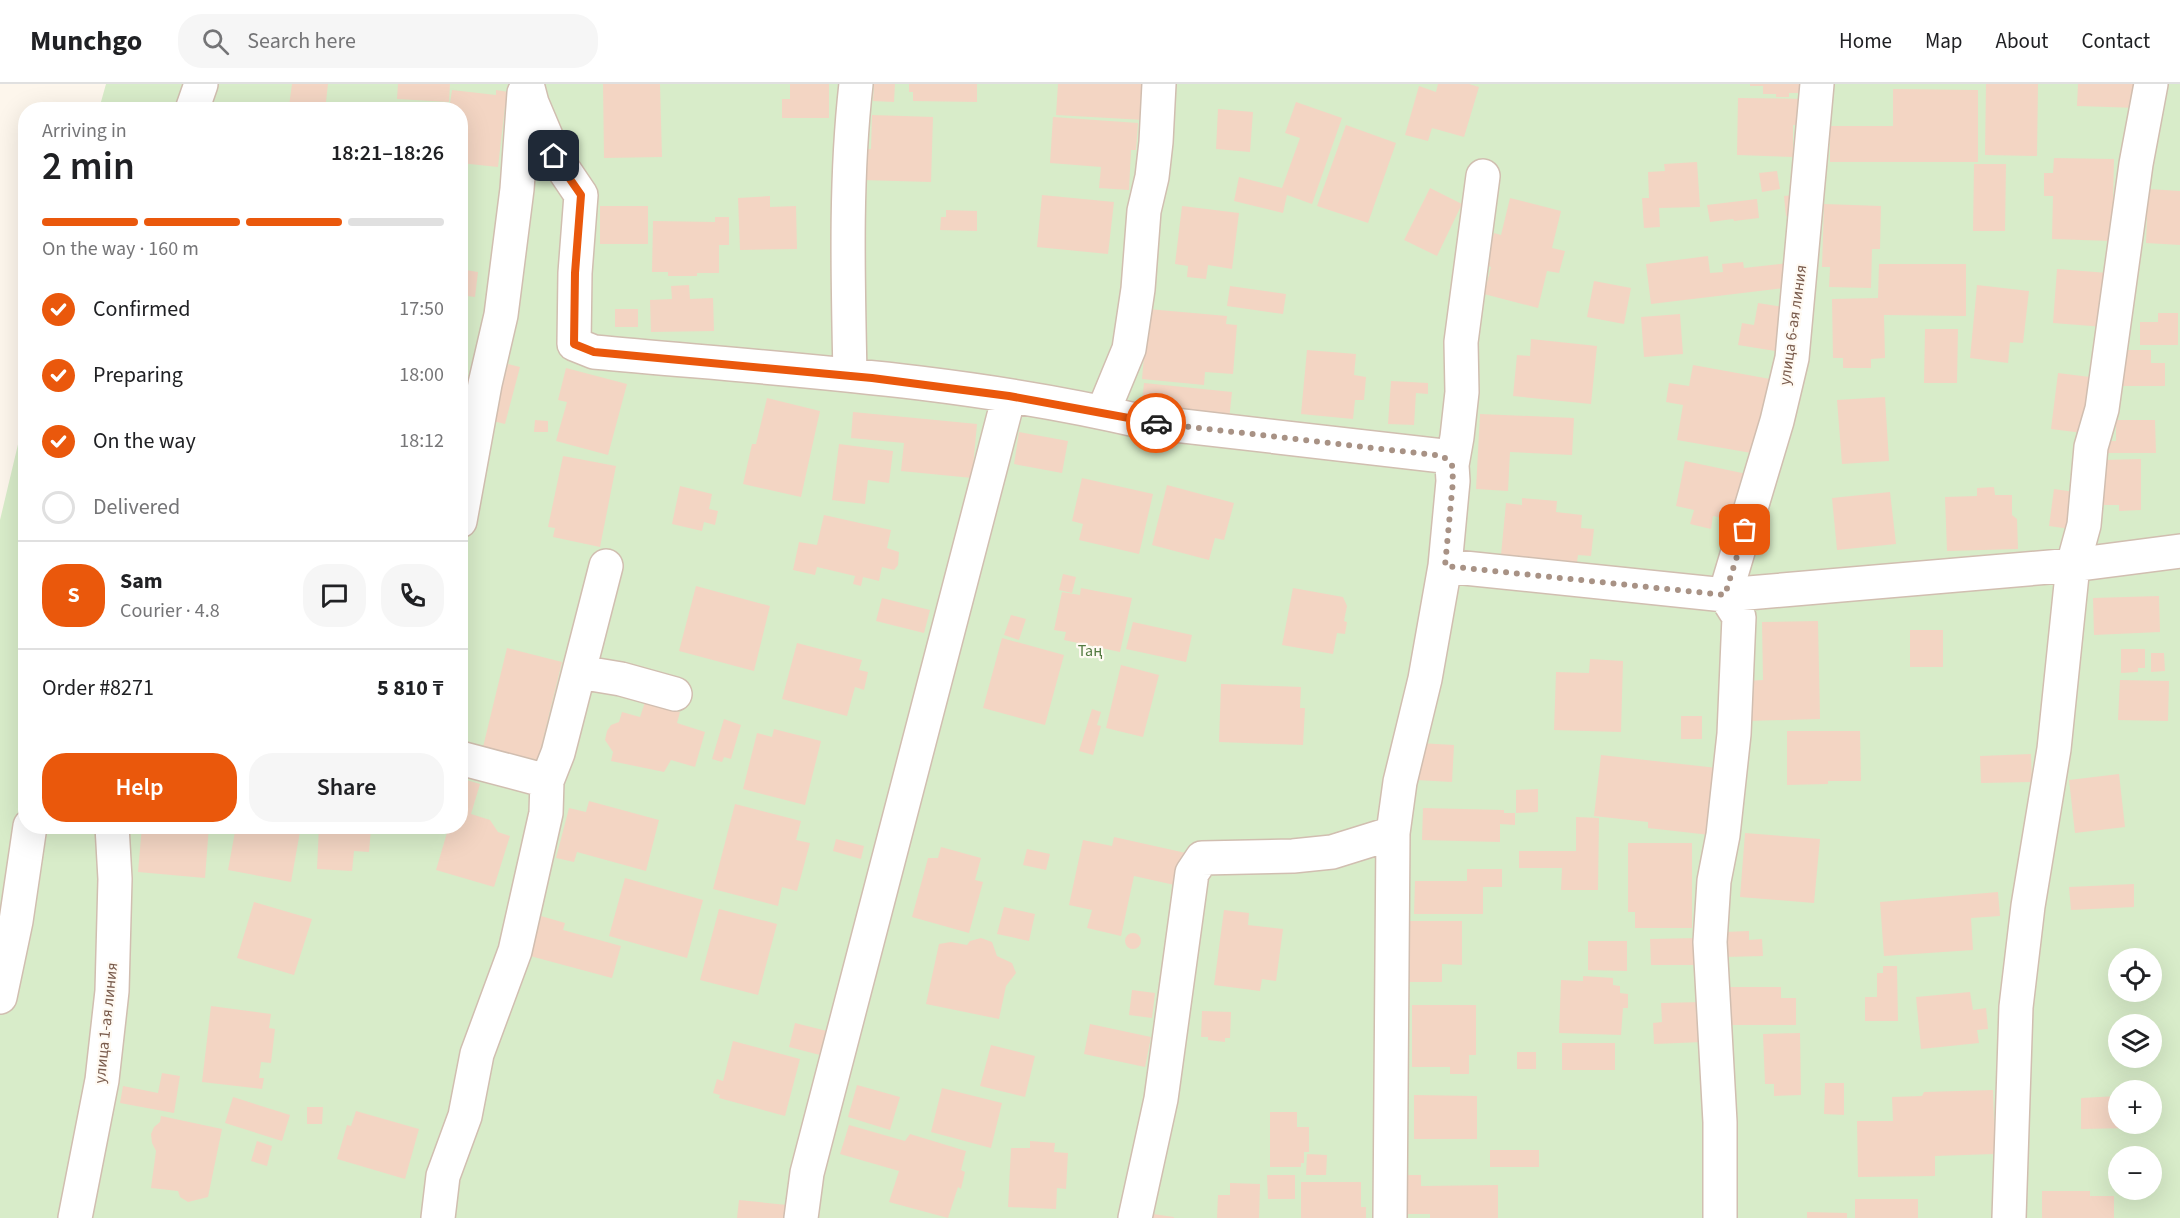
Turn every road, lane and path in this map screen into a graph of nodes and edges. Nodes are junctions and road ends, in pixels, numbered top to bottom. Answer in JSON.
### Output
{"nodes":[{"id":1,"x":201,"y":84,"type":"edge"},
{"id":2,"x":526,"y":84,"type":"edge"},
{"id":3,"x":856,"y":84,"type":"edge"},
{"id":4,"x":1160,"y":84,"type":"edge"},
{"id":5,"x":1817,"y":84,"type":"edge"},
{"id":6,"x":2151,"y":84,"type":"edge"},
{"id":7,"x":195,"y":102,"type":"edge"},
{"id":8,"x":1483,"y":176,"type":"dead end"},
{"id":9,"x":850,"y":375,"type":"junction"},
{"id":10,"x":1009,"y":396,"type":"junction"},
{"id":11,"x":1103,"y":412,"type":"junction"},
{"id":12,"x":1452,"y":465,"type":"junction"},
{"id":13,"x":468,"y":477,"type":"edge"},
{"id":14,"x":2180,"y":551,"type":"edge"},
{"id":15,"x":2073,"y":565,"type":"junction"},
{"id":16,"x":606,"y":566,"type":"dead end"},
{"id":17,"x":1445,"y":566,"type":"junction"},
{"id":18,"x":1725,"y":595,"type":"junction"},
{"id":19,"x":579,"y":672,"type":"junction"},
{"id":20,"x":675,"y":694,"type":"dead end"},
{"id":21,"x":468,"y":760,"type":"edge"},
{"id":22,"x":547,"y":781,"type":"junction"},
{"id":23,"x":1393,"y":833,"type":"junction"},
{"id":24,"x":29,"y":834,"type":"edge"},
{"id":25,"x":112,"y":834,"type":"edge"},
{"id":26,"x":0,"y":997,"type":"edge"},
{"id":27,"x":75,"y":1218,"type":"edge"},
{"id":28,"x":438,"y":1218,"type":"edge"},
{"id":29,"x":801,"y":1218,"type":"edge"},
{"id":30,"x":1135,"y":1218,"type":"edge"},
{"id":31,"x":1390,"y":1218,"type":"edge"},
{"id":32,"x":1720,"y":1218,"type":"edge"},
{"id":33,"x":2009,"y":1218,"type":"edge"}],
"edges":[{"from":1,"to":7,"type":"street"},
{"from":2,"to":9,"type":"street"},
{"from":2,"to":13,"type":"street"},
{"from":3,"to":9,"type":"street"},
{"from":4,"to":11,"type":"street"},
{"from":5,"to":18,"type":"street","name":"улица 6-ая линия"},
{"from":6,"to":15,"type":"street"},
{"from":8,"to":12,"type":"street"},
{"from":9,"to":10,"type":"street"},
{"from":10,"to":11,"type":"street"},
{"from":10,"to":29,"type":"street"},
{"from":11,"to":12,"type":"street"},
{"from":12,"to":17,"type":"street"},
{"from":14,"to":15,"type":"street"},
{"from":15,"to":18,"type":"street"},
{"from":15,"to":33,"type":"street"},
{"from":16,"to":19,"type":"street"},
{"from":17,"to":18,"type":"street"},
{"from":17,"to":23,"type":"street"},
{"from":18,"to":32,"type":"street"},
{"from":19,"to":20,"type":"street"},
{"from":19,"to":22,"type":"street"},
{"from":21,"to":22,"type":"street"},
{"from":22,"to":28,"type":"street"},
{"from":23,"to":30,"type":"street"},
{"from":23,"to":31,"type":"street"},
{"from":24,"to":26,"type":"street"},
{"from":25,"to":27,"type":"street","name":"улица 1-ая линия"}]}
